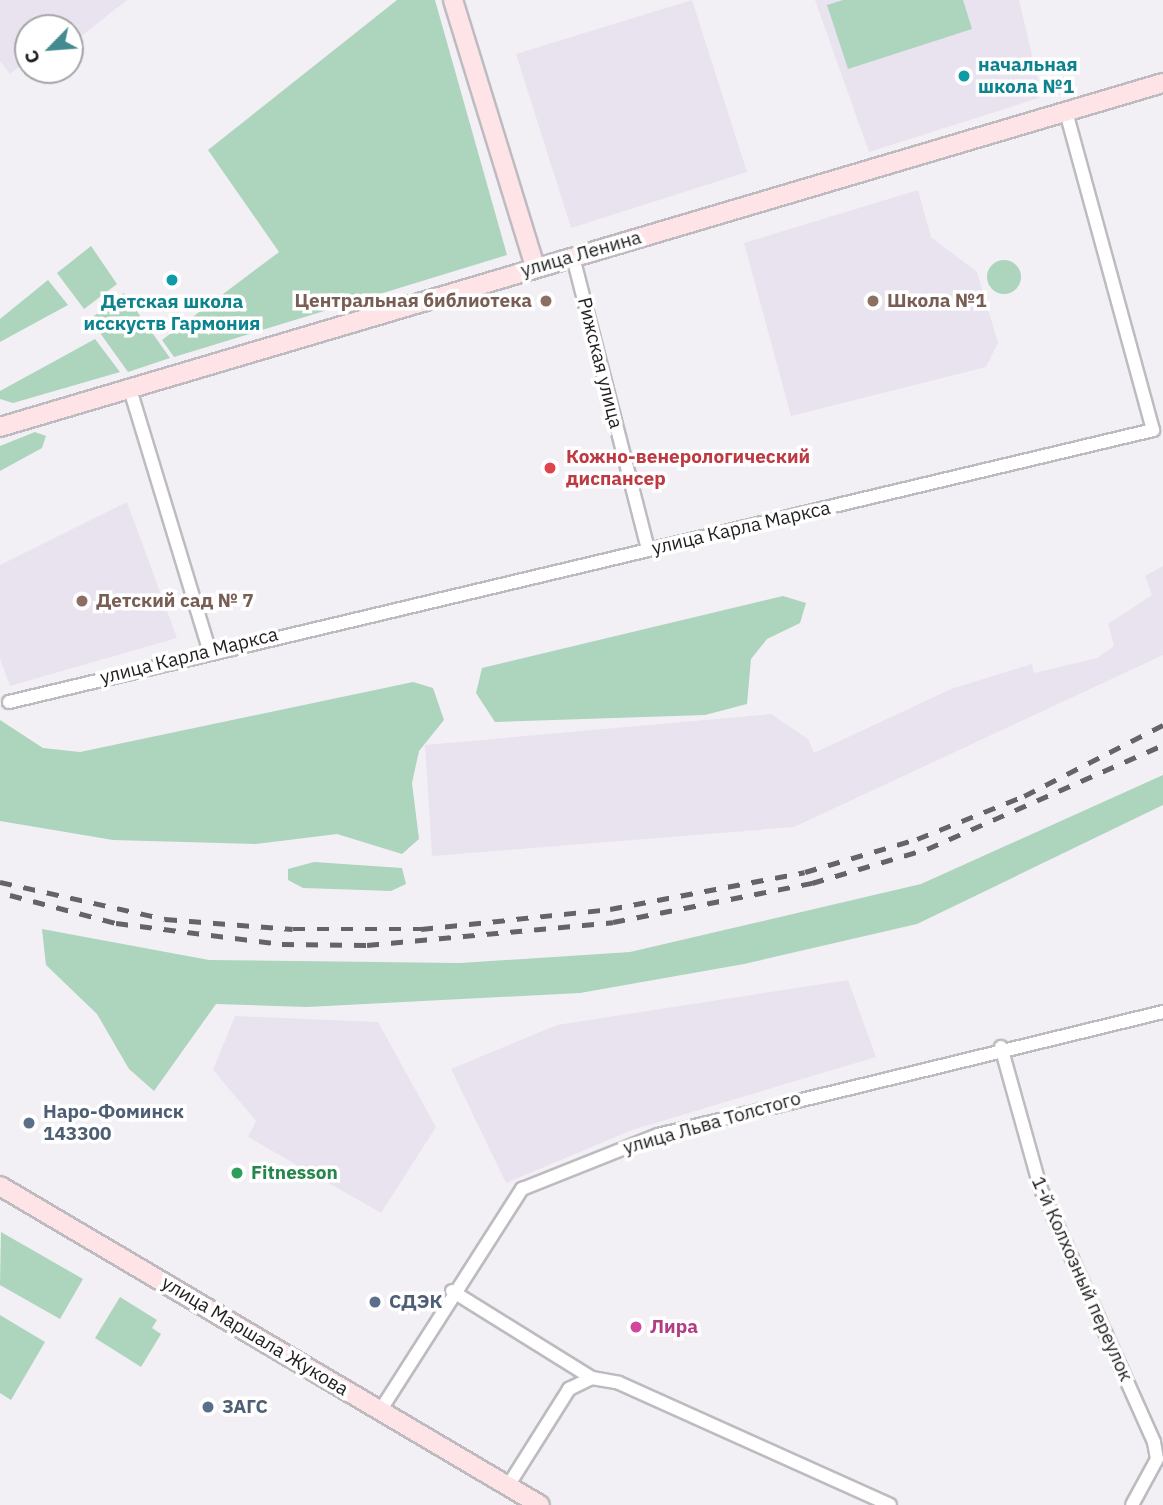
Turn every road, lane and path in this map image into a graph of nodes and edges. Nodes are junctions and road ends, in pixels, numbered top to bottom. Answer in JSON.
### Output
{"nodes":[{"id":1,"x":453,"y":0,"type":"edge"},
{"id":2,"x":1163,"y":83,"type":"edge"},
{"id":3,"x":1066,"y":112,"type":"junction"},
{"id":4,"x":573,"y":257,"type":"junction"},
{"id":5,"x":535,"y":266,"type":"junction"},
{"id":6,"x":129,"y":386,"type":"junction"},
{"id":7,"x":0,"y":426,"type":"edge"},
{"id":8,"x":648,"y":550,"type":"junction"},
{"id":9,"x":209,"y":649,"type":"junction"},
{"id":10,"x":9,"y":702,"type":"dead end"},
{"id":11,"x":1163,"y":1012,"type":"edge"},
{"id":12,"x":1001,"y":1047,"type":"junction"},
{"id":13,"x":0,"y":1186,"type":"edge"},
{"id":14,"x":452,"y":1291,"type":"junction"},
{"id":15,"x":592,"y":1378,"type":"junction"},
{"id":16,"x":380,"y":1410,"type":"junction"},
{"id":17,"x":509,"y":1486,"type":"junction"},
{"id":18,"x":540,"y":1505,"type":"edge"},
{"id":19,"x":890,"y":1505,"type":"edge"},
{"id":20,"x":1132,"y":1505,"type":"edge"}],
"edges":[{"from":1,"to":5,"type":"street"},
{"from":2,"to":3,"type":"street","name":"улица Ленина"},
{"from":3,"to":4,"type":"street","name":"улица Ленина"},
{"from":3,"to":8,"type":"street","name":"улица Карла Маркса"},
{"from":4,"to":5,"type":"street","name":"улица Ленина"},
{"from":4,"to":8,"type":"street","name":"Рижская улица"},
{"from":5,"to":6,"type":"street","name":"улица Ленина"},
{"from":6,"to":7,"type":"street","name":"улица Ленина"},
{"from":6,"to":9,"type":"street"},
{"from":8,"to":9,"type":"street","name":"улица Карла Маркса"},
{"from":9,"to":10,"type":"street","name":"улица Карла Маркса"},
{"from":11,"to":12,"type":"street","name":"улица Льва Толстого"},
{"from":12,"to":14,"type":"street","name":"улица Льва Толстого"},
{"from":12,"to":20,"type":"street","name":"1-й Колхозный переулок"},
{"from":13,"to":16,"type":"street","name":"улица Маршала Жукова"},
{"from":14,"to":15,"type":"street"},
{"from":14,"to":16,"type":"street","name":"улица Льва Толстого"},
{"from":15,"to":17,"type":"street"},
{"from":15,"to":19,"type":"street"},
{"from":16,"to":17,"type":"street","name":"улица Маршала Жукова"},
{"from":17,"to":18,"type":"street","name":"улица Маршала Жукова"}]}
